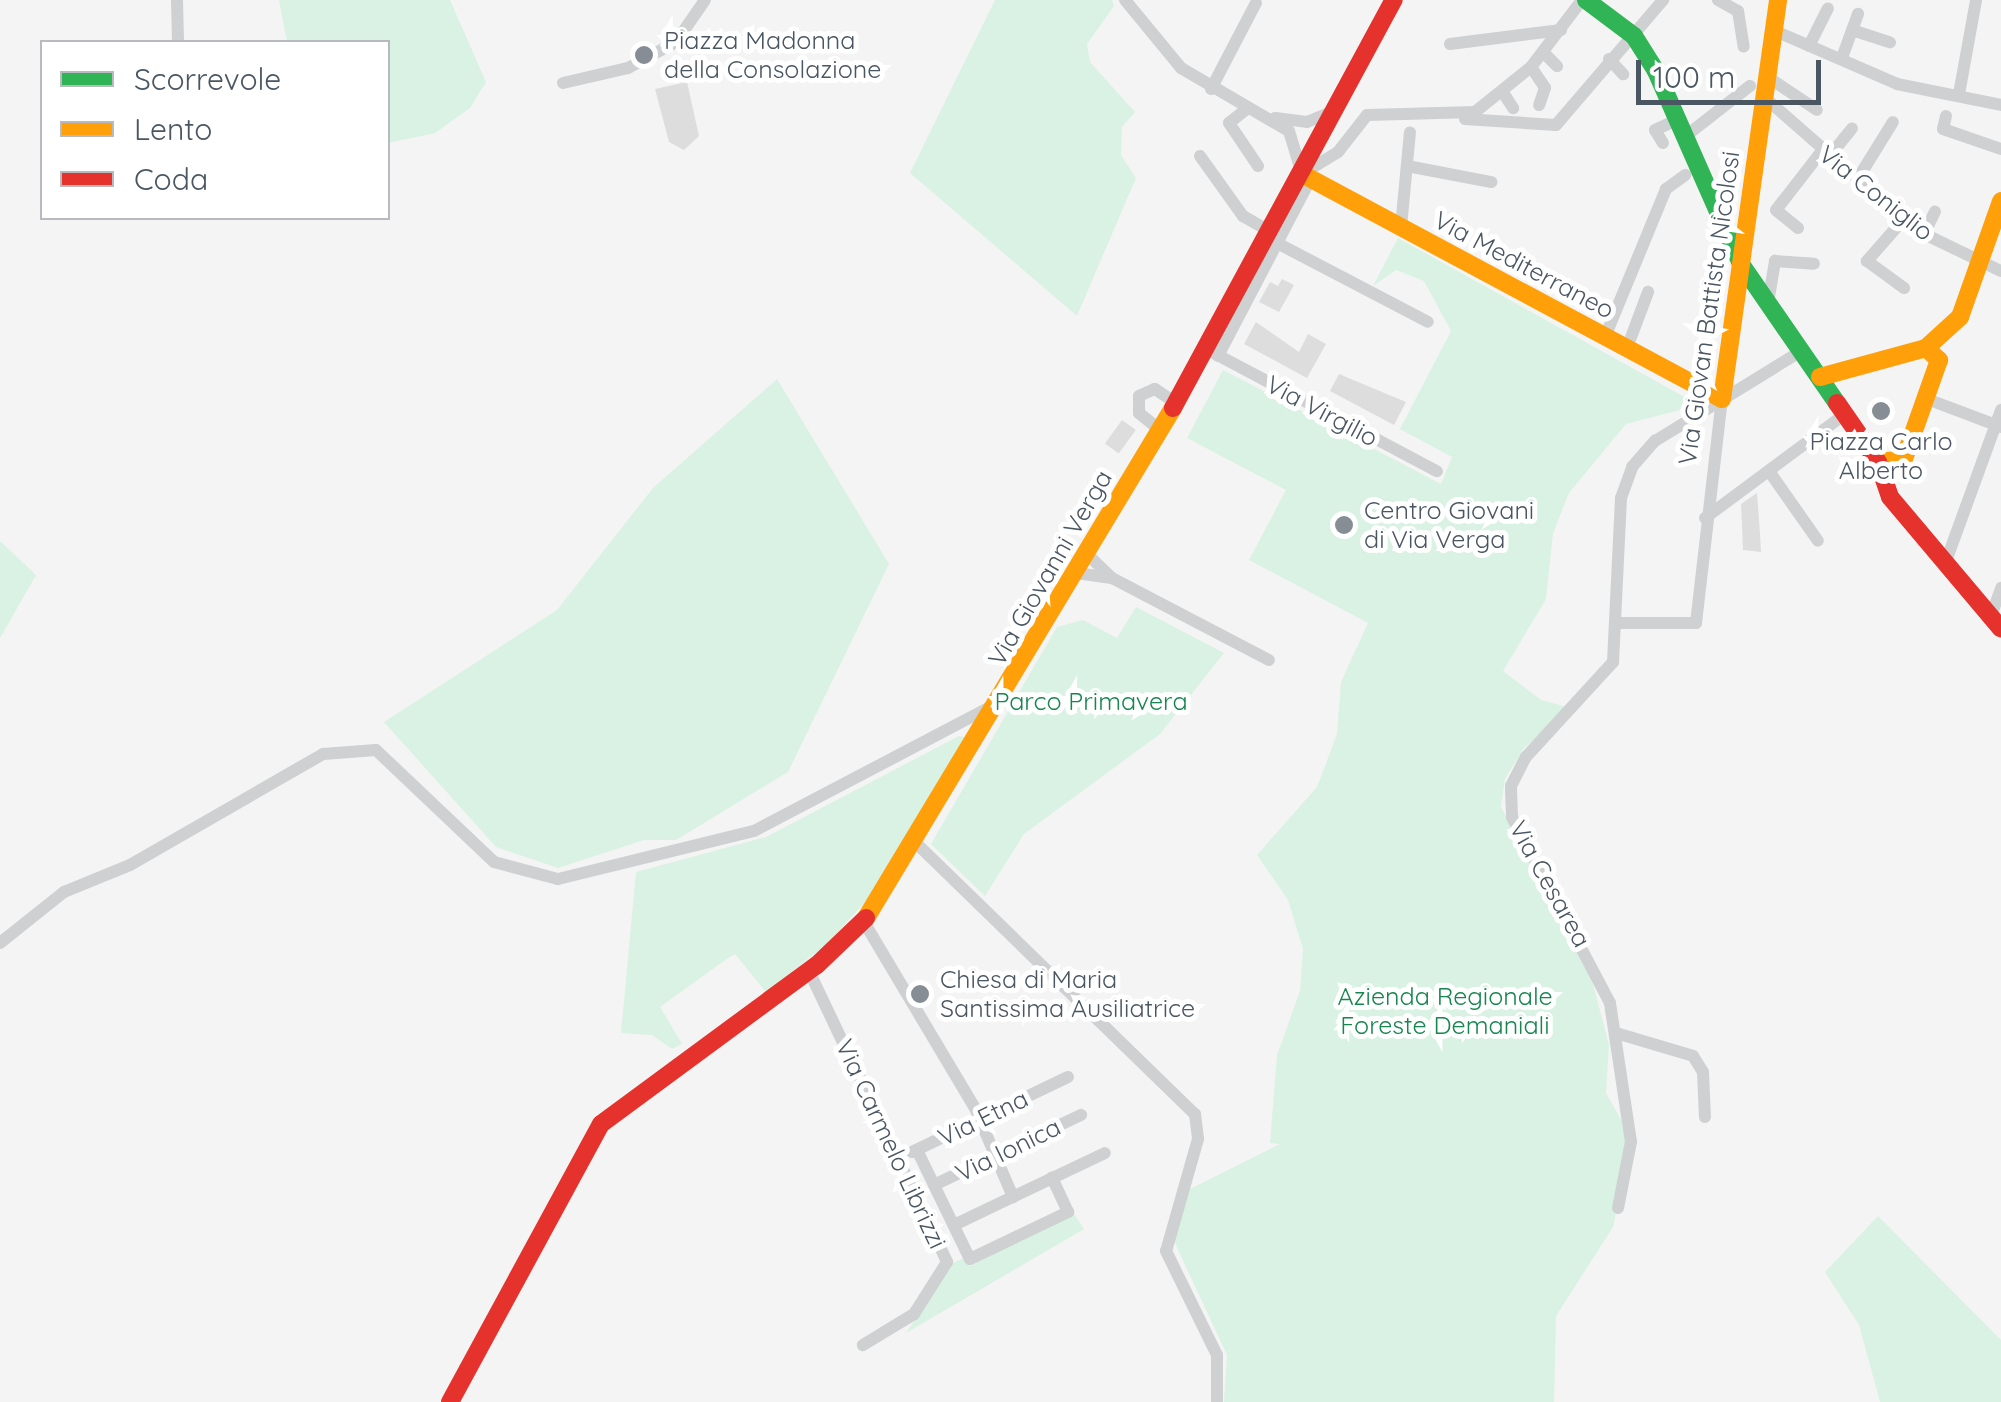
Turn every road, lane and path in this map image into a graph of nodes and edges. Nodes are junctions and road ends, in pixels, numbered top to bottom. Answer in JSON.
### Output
{"nodes":[{"id":1,"x":177,"y":0,"type":"edge"},
{"id":2,"x":705,"y":0,"type":"edge"},
{"id":3,"x":1125,"y":0,"type":"edge"},
{"id":4,"x":1394,"y":0,"type":"edge"},
{"id":5,"x":1584,"y":0,"type":"edge"},
{"id":6,"x":1663,"y":0,"type":"edge"},
{"id":7,"x":1718,"y":0,"type":"edge"},
{"id":8,"x":1778,"y":0,"type":"edge"},
{"id":9,"x":1976,"y":0,"type":"edge"},
{"id":10,"x":1256,"y":3,"type":"dead end"},
{"id":11,"x":1828,"y":8,"type":"dead end"},
{"id":12,"x":1858,"y":14,"type":"dead end"},
{"id":13,"x":1561,"y":30,"type":"junction"},
{"id":14,"x":1773,"y":30,"type":"junction"},
{"id":15,"x":1852,"y":30,"type":"junction"},
{"id":16,"x":1634,"y":36,"type":"junction"},
{"id":17,"x":178,"y":40,"type":"edge"},
{"id":18,"x":1890,"y":42,"type":"dead end"},
{"id":19,"x":1450,"y":44,"type":"dead end"},
{"id":20,"x":1809,"y":46,"type":"junction"},
{"id":21,"x":1744,"y":48,"type":"dead end"},
{"id":22,"x":1542,"y":52,"type":"junction"},
{"id":23,"x":1843,"y":55,"type":"junction"},
{"id":24,"x":1609,"y":59,"type":"junction"},
{"id":25,"x":1557,"y":66,"type":"dead end"},
{"id":26,"x":1530,"y":67,"type":"junction"},
{"id":27,"x":1623,"y":74,"type":"dead end"},
{"id":28,"x":563,"y":83,"type":"dead end"},
{"id":29,"x":1760,"y":86,"type":"junction"},
{"id":30,"x":1211,"y":89,"type":"junction"},
{"id":31,"x":1504,"y":94,"type":"junction"},
{"id":32,"x":1959,"y":94,"type":"junction"},
{"id":33,"x":1539,"y":105,"type":"dead end"},
{"id":34,"x":2001,"y":105,"type":"edge"},
{"id":35,"x":1248,"y":108,"type":"junction"},
{"id":36,"x":1513,"y":108,"type":"dead end"},
{"id":37,"x":1336,"y":109,"type":"junction"},
{"id":38,"x":1817,"y":110,"type":"dead end"},
{"id":39,"x":1263,"y":115,"type":"junction"},
{"id":40,"x":1946,"y":116,"type":"dead end"},
{"id":41,"x":1455,"y":118,"type":"junction"},
{"id":42,"x":1893,"y":122,"type":"dead end"},
{"id":43,"x":1683,"y":127,"type":"junction"},
{"id":44,"x":1852,"y":128,"type":"dead end"},
{"id":45,"x":1410,"y":132,"type":"dead end"},
{"id":46,"x":1663,"y":143,"type":"dead end"},
{"id":47,"x":2001,"y":150,"type":"edge"},
{"id":48,"x":1824,"y":155,"type":"junction"},
{"id":49,"x":1200,"y":156,"type":"dead end"},
{"id":50,"x":1258,"y":166,"type":"dead end"},
{"id":51,"x":1407,"y":166,"type":"junction"},
{"id":52,"x":1685,"y":175,"type":"dead end"},
{"id":53,"x":1307,"y":176,"type":"junction"},
{"id":54,"x":1858,"y":180,"type":"junction"},
{"id":55,"x":1491,"y":182,"type":"dead end"},
{"id":56,"x":2001,"y":201,"type":"edge"},
{"id":57,"x":1935,"y":211,"type":"dead end"},
{"id":58,"x":1902,"y":220,"type":"junction"},
{"id":59,"x":1401,"y":226,"type":"junction"},
{"id":60,"x":1798,"y":228,"type":"dead end"},
{"id":61,"x":1924,"y":234,"type":"junction"},
{"id":62,"x":1274,"y":238,"type":"junction"},
{"id":63,"x":1979,"y":263,"type":"junction"},
{"id":64,"x":1741,"y":264,"type":"junction"},
{"id":65,"x":1814,"y":264,"type":"dead end"},
{"id":66,"x":2001,"y":272,"type":"edge"},
{"id":67,"x":1628,"y":281,"type":"junction"},
{"id":68,"x":1904,"y":288,"type":"dead end"},
{"id":69,"x":1768,"y":302,"type":"junction"},
{"id":70,"x":1428,"y":322,"type":"dead end"},
{"id":71,"x":1606,"y":337,"type":"junction"},
{"id":72,"x":1626,"y":348,"type":"junction"},
{"id":73,"x":1926,"y":348,"type":"junction"},
{"id":74,"x":1213,"y":353,"type":"junction"},
{"id":75,"x":1811,"y":364,"type":"junction"},
{"id":76,"x":1722,"y":400,"type":"junction"},
{"id":77,"x":1931,"y":400,"type":"junction"},
{"id":78,"x":1176,"y":404,"type":"junction"},
{"id":79,"x":2001,"y":410,"type":"edge"},
{"id":80,"x":1842,"y":417,"type":"junction"},
{"id":81,"x":1998,"y":426,"type":"edge"},
{"id":82,"x":1160,"y":430,"type":"junction"},
{"id":83,"x":1904,"y":458,"type":"junction"},
{"id":84,"x":1878,"y":462,"type":"junction"},
{"id":85,"x":1436,"y":470,"type":"dead end"},
{"id":86,"x":1769,"y":470,"type":"junction"},
{"id":87,"x":1889,"y":486,"type":"junction"},
{"id":88,"x":1705,"y":518,"type":"junction"},
{"id":89,"x":1818,"y":541,"type":"dead end"},
{"id":90,"x":1087,"y":554,"type":"junction"},
{"id":91,"x":1945,"y":564,"type":"junction"},
{"id":92,"x":1076,"y":574,"type":"junction"},
{"id":93,"x":1112,"y":578,"type":"junction"},
{"id":94,"x":2001,"y":588,"type":"edge"},
{"id":95,"x":1996,"y":623,"type":"edge"},
{"id":96,"x":1618,"y":624,"type":"junction"},
{"id":97,"x":1269,"y":660,"type":"dead end"},
{"id":98,"x":1000,"y":702,"type":"junction"},
{"id":99,"x":917,"y":844,"type":"junction"},
{"id":100,"x":864,"y":922,"type":"junction"},
{"id":101,"x":0,"y":943,"type":"edge"},
{"id":102,"x":809,"y":971,"type":"junction"},
{"id":103,"x":1616,"y":1033,"type":"junction"},
{"id":104,"x":1068,"y":1077,"type":"dead end"},
{"id":105,"x":1081,"y":1115,"type":"dead end"},
{"id":106,"x":1705,"y":1117,"type":"dead end"},
{"id":107,"x":979,"y":1120,"type":"junction"},
{"id":108,"x":917,"y":1150,"type":"junction"},
{"id":109,"x":1104,"y":1153,"type":"dead end"},
{"id":110,"x":995,"y":1156,"type":"junction"},
{"id":111,"x":899,"y":1158,"type":"junction"},
{"id":112,"x":1052,"y":1178,"type":"junction"},
{"id":113,"x":934,"y":1186,"type":"junction"},
{"id":114,"x":1013,"y":1197,"type":"junction"},
{"id":115,"x":1618,"y":1208,"type":"dead end"},
{"id":116,"x":954,"y":1226,"type":"junction"},
{"id":117,"x":863,"y":1344,"type":"dead end"},
{"id":118,"x":450,"y":1402,"type":"edge"},
{"id":119,"x":1217,"y":1402,"type":"edge"}],
"edges":[{"from":1,"to":17,"type":"street"},
{"from":2,"to":28,"type":"street"},
{"from":3,"to":30,"type":"street"},
{"from":4,"to":37,"type":"street","name":"Via Giovanni Verga"},
{"from":5,"to":13,"type":"street"},
{"from":5,"to":16,"type":"street"},
{"from":6,"to":16,"type":"street"},
{"from":7,"to":21,"type":"street"},
{"from":8,"to":14,"type":"street","name":"Via Giovan Battista Nicolosi"},
{"from":9,"to":32,"type":"street"},
{"from":10,"to":30,"type":"street"},
{"from":11,"to":20,"type":"street"},
{"from":12,"to":15,"type":"street"},
{"from":13,"to":19,"type":"street"},
{"from":13,"to":22,"type":"street"},
{"from":14,"to":20,"type":"street"},
{"from":14,"to":29,"type":"street","name":"Via Giovan Battista Nicolosi"},
{"from":15,"to":18,"type":"street"},
{"from":15,"to":23,"type":"street"},
{"from":16,"to":24,"type":"street"},
{"from":16,"to":43,"type":"street"},
{"from":20,"to":23,"type":"street"},
{"from":22,"to":25,"type":"street"},
{"from":22,"to":26,"type":"street"},
{"from":23,"to":32,"type":"street"},
{"from":24,"to":27,"type":"street"},
{"from":24,"to":41,"type":"street"},
{"from":26,"to":31,"type":"street"},
{"from":26,"to":33,"type":"street"},
{"from":29,"to":38,"type":"street"},
{"from":29,"to":43,"type":"street"},
{"from":29,"to":48,"type":"street","name":"Via Coniglio"},
{"from":29,"to":64,"type":"street","name":"Via Giovan Battista Nicolosi"},
{"from":30,"to":35,"type":"street"},
{"from":31,"to":36,"type":"street"},
{"from":31,"to":41,"type":"street"},
{"from":32,"to":34,"type":"street"},
{"from":35,"to":39,"type":"street"},
{"from":35,"to":50,"type":"street"},
{"from":37,"to":39,"type":"street"},
{"from":37,"to":53,"type":"street","name":"Via Giovanni Verga"},
{"from":39,"to":53,"type":"street"},
{"from":40,"to":47,"type":"street"},
{"from":41,"to":53,"type":"street"},
{"from":42,"to":54,"type":"street"},
{"from":43,"to":46,"type":"street"},
{"from":43,"to":64,"type":"street"},
{"from":44,"to":48,"type":"street"},
{"from":45,"to":51,"type":"street"},
{"from":48,"to":54,"type":"street","name":"Via Coniglio"},
{"from":48,"to":60,"type":"street"},
{"from":49,"to":62,"type":"street"},
{"from":51,"to":55,"type":"street"},
{"from":51,"to":59,"type":"street"},
{"from":52,"to":67,"type":"street"},
{"from":53,"to":59,"type":"street","name":"Via Mediterraneo"},
{"from":53,"to":62,"type":"street","name":"Via Giovanni Verga"},
{"from":54,"to":58,"type":"street","name":"Via Coniglio"},
{"from":56,"to":63,"type":"street"},
{"from":57,"to":61,"type":"street"},
{"from":58,"to":61,"type":"street","name":"Via Coniglio"},
{"from":58,"to":68,"type":"street"},
{"from":59,"to":71,"type":"street","name":"Via Mediterraneo"},
{"from":61,"to":63,"type":"street","name":"Via Coniglio"},
{"from":62,"to":70,"type":"street"},
{"from":62,"to":74,"type":"street","name":"Via Giovanni Verga"},
{"from":63,"to":66,"type":"street","name":"Via Coniglio"},
{"from":63,"to":73,"type":"street"},
{"from":64,"to":69,"type":"street"},
{"from":64,"to":76,"type":"street","name":"Via Giovan Battista Nicolosi"},
{"from":65,"to":69,"type":"street"},
{"from":67,"to":71,"type":"street"},
{"from":67,"to":72,"type":"street"},
{"from":69,"to":75,"type":"street"},
{"from":71,"to":72,"type":"street","name":"Via Mediterraneo"},
{"from":72,"to":76,"type":"street","name":"Via Mediterraneo"},
{"from":73,"to":75,"type":"street"},
{"from":73,"to":77,"type":"street"},
{"from":74,"to":78,"type":"street","name":"Via Giovanni Verga"},
{"from":74,"to":85,"type":"street","name":"Via Virgilio"},
{"from":75,"to":76,"type":"street","name":"Via Cesarea"},
{"from":75,"to":80,"type":"street"},
{"from":76,"to":88,"type":"street","name":"Via Giovan Battista Nicolosi"},
{"from":76,"to":96,"type":"street","name":"Via Cesarea"},
{"from":77,"to":81,"type":"street"},
{"from":77,"to":83,"type":"street"},
{"from":78,"to":82,"type":"street","name":"Via Giovanni Verga"},
{"from":78,"to":82,"type":"street"},
{"from":79,"to":81,"type":"street"},
{"from":80,"to":84,"type":"street"},
{"from":80,"to":86,"type":"street"},
{"from":81,"to":91,"type":"street"},
{"from":82,"to":90,"type":"street","name":"Via Giovanni Verga"},
{"from":83,"to":84,"type":"street"},
{"from":83,"to":87,"type":"street"},
{"from":84,"to":87,"type":"street"},
{"from":86,"to":88,"type":"street"},
{"from":86,"to":89,"type":"street"},
{"from":87,"to":91,"type":"street"},
{"from":88,"to":96,"type":"street","name":"Via Giovan Battista Nicolosi"},
{"from":90,"to":92,"type":"street","name":"Via Giovanni Verga"},
{"from":90,"to":93,"type":"street"},
{"from":91,"to":95,"type":"street"},
{"from":92,"to":93,"type":"street"},
{"from":92,"to":98,"type":"street","name":"Via Giovanni Verga"},
{"from":93,"to":97,"type":"street"},
{"from":94,"to":95,"type":"street"},
{"from":96,"to":103,"type":"street","name":"Via Cesarea"},
{"from":98,"to":99,"type":"street","name":"Via Giovanni Verga"},
{"from":98,"to":101,"type":"street"},
{"from":99,"to":100,"type":"street","name":"Via Giovanni Verga"},
{"from":99,"to":119,"type":"street"},
{"from":100,"to":102,"type":"street","name":"Via Giovanni Verga"},
{"from":100,"to":107,"type":"street"},
{"from":102,"to":111,"type":"street","name":"Via Carmelo Librizzi"},
{"from":102,"to":118,"type":"street","name":"Via Giovanni Verga"},
{"from":103,"to":106,"type":"street"},
{"from":103,"to":115,"type":"street","name":"Via Cesarea"},
{"from":104,"to":107,"type":"street","name":"Via Etna"},
{"from":105,"to":110,"type":"street","name":"Via Ionica"},
{"from":107,"to":108,"type":"street","name":"Via Etna"},
{"from":107,"to":110,"type":"street"},
{"from":108,"to":111,"type":"street","name":"Via Etna"},
{"from":108,"to":113,"type":"street"},
{"from":109,"to":112,"type":"street"},
{"from":110,"to":113,"type":"street","name":"Via Ionica"},
{"from":110,"to":114,"type":"street"},
{"from":111,"to":117,"type":"street","name":"Via Carmelo Librizzi"},
{"from":112,"to":114,"type":"street"},
{"from":112,"to":116,"type":"street"},
{"from":113,"to":116,"type":"street"},
{"from":114,"to":116,"type":"street"}]}
